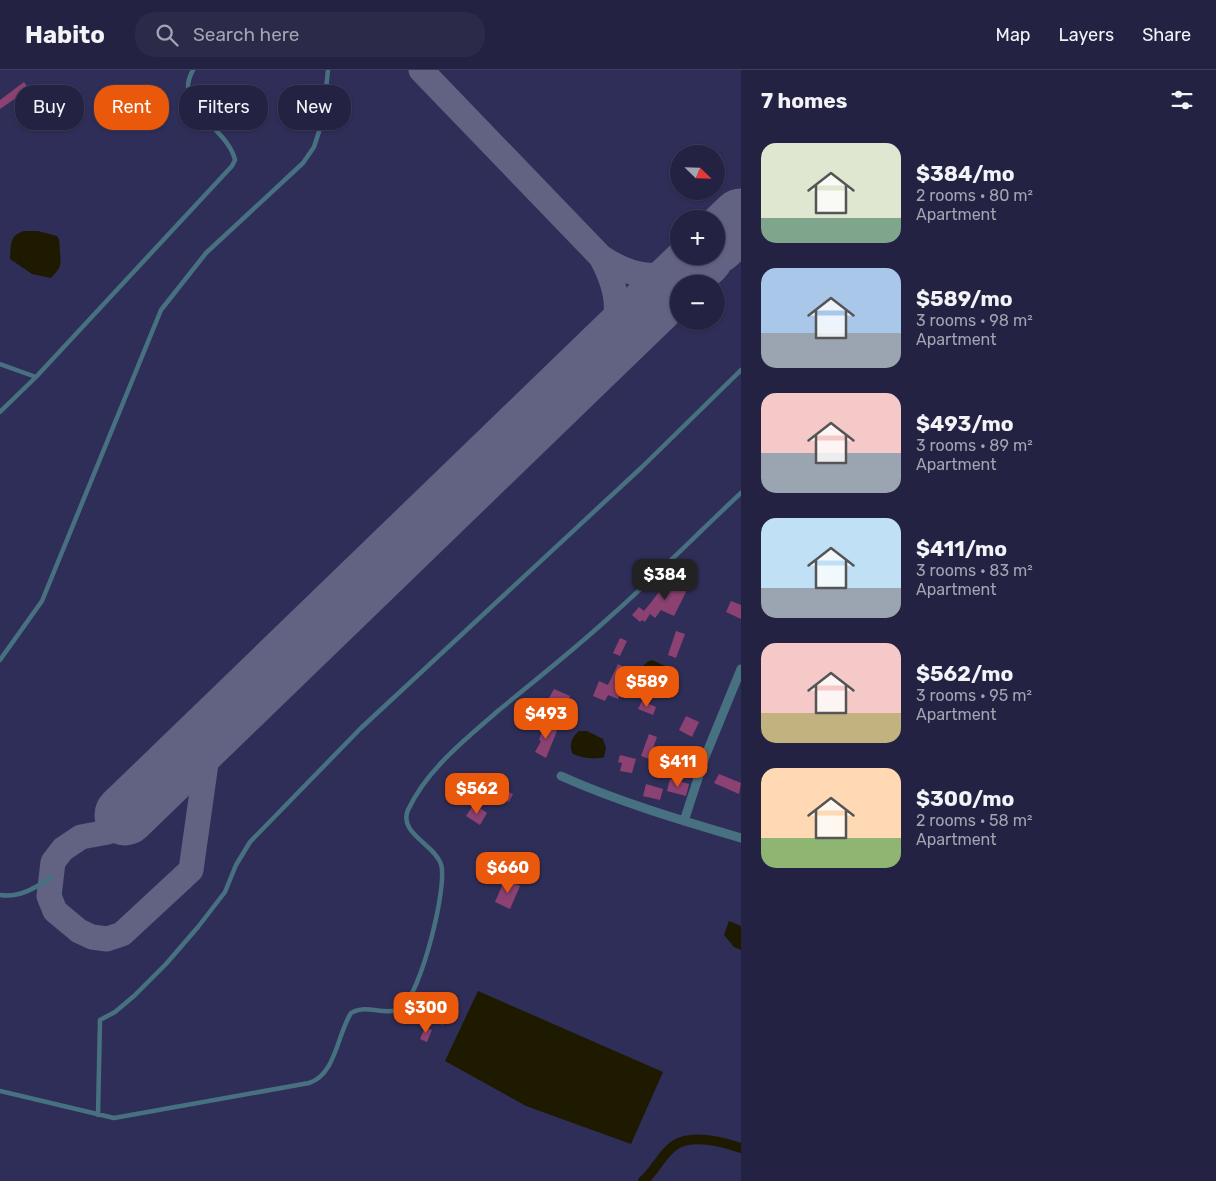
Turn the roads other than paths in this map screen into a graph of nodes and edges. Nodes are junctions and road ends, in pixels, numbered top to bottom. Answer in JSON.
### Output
{"nodes":[{"id":1,"x":193,"y":70,"type":"edge"},
{"id":2,"x":328,"y":70,"type":"edge"},
{"id":3,"x":0,"y":364,"type":"edge"},
{"id":4,"x":741,"y":370,"type":"edge"},
{"id":5,"x":36,"y":377,"type":"junction"},
{"id":6,"x":0,"y":412,"type":"edge"},
{"id":7,"x":741,"y":493,"type":"edge"},
{"id":8,"x":0,"y":660,"type":"edge"},
{"id":9,"x":741,"y":669,"type":"edge"},
{"id":10,"x":561,"y":776,"type":"dead end"},
{"id":11,"x":684,"y":822,"type":"junction"},
{"id":12,"x":741,"y":838,"type":"edge"},
{"id":13,"x":51,"y":878,"type":"dead end"},
{"id":14,"x":0,"y":895,"type":"edge"},
{"id":15,"x":0,"y":1091,"type":"edge"},
{"id":16,"x":98,"y":1115,"type":"junction"}],
"edges":[{"from":1,"to":5,"type":"lane"},
{"from":2,"to":8,"type":"lane"},
{"from":3,"to":5,"type":"lane"},
{"from":4,"to":16,"type":"lane"},
{"from":5,"to":6,"type":"lane"},
{"from":7,"to":16,"type":"lane"},
{"from":9,"to":11,"type":"street"},
{"from":10,"to":11,"type":"street"},
{"from":11,"to":12,"type":"street"},
{"from":13,"to":14,"type":"lane"},
{"from":15,"to":16,"type":"lane"}]}
